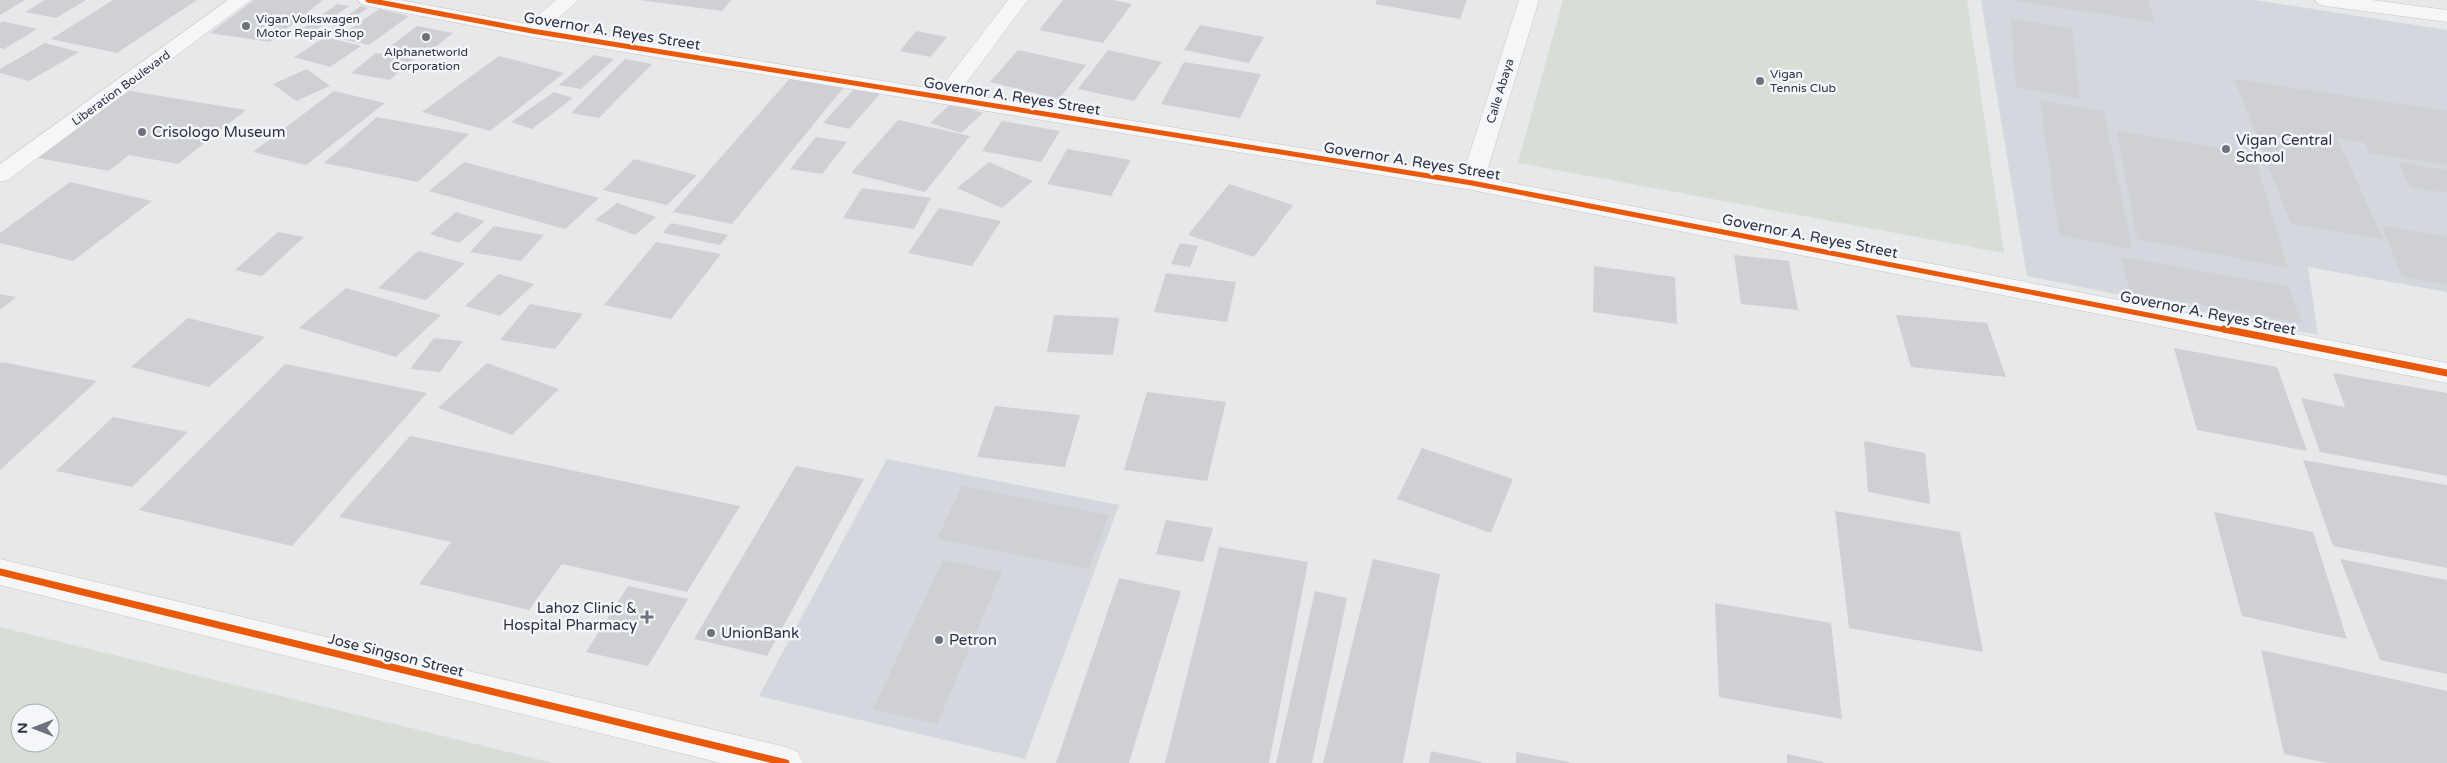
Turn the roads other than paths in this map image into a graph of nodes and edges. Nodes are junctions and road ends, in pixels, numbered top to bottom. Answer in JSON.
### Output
{"nodes":[{"id":1,"x":241,"y":0,"type":"edge"},
{"id":2,"x":368,"y":0,"type":"edge"},
{"id":3,"x":568,"y":0,"type":"edge"},
{"id":4,"x":1018,"y":0,"type":"edge"},
{"id":5,"x":1528,"y":0,"type":"edge"},
{"id":6,"x":2325,"y":0,"type":"edge"},
{"id":7,"x":2447,"y":16,"type":"edge"},
{"id":8,"x":532,"y":31,"type":"junction"},
{"id":9,"x":944,"y":98,"type":"junction"},
{"id":10,"x":0,"y":175,"type":"edge"},
{"id":11,"x":1472,"y":183,"type":"junction"},
{"id":12,"x":2447,"y":373,"type":"edge"},
{"id":13,"x":0,"y":572,"type":"edge"},
{"id":14,"x":786,"y":763,"type":"edge"}],
"edges":[{"from":1,"to":10,"type":"street","name":"Liberation Boulevard"},
{"from":2,"to":8,"type":"street","name":"Governor A. Reyes Street"},
{"from":3,"to":8,"type":"street"},
{"from":4,"to":9,"type":"street"},
{"from":5,"to":11,"type":"street","name":"Calle Abaya"},
{"from":6,"to":7,"type":"street"},
{"from":8,"to":9,"type":"street","name":"Governor A. Reyes Street"},
{"from":9,"to":11,"type":"street","name":"Governor A. Reyes Street"},
{"from":11,"to":12,"type":"street","name":"Governor A. Reyes Street"},
{"from":13,"to":14,"type":"street","name":"Jose Singson Street"}]}
